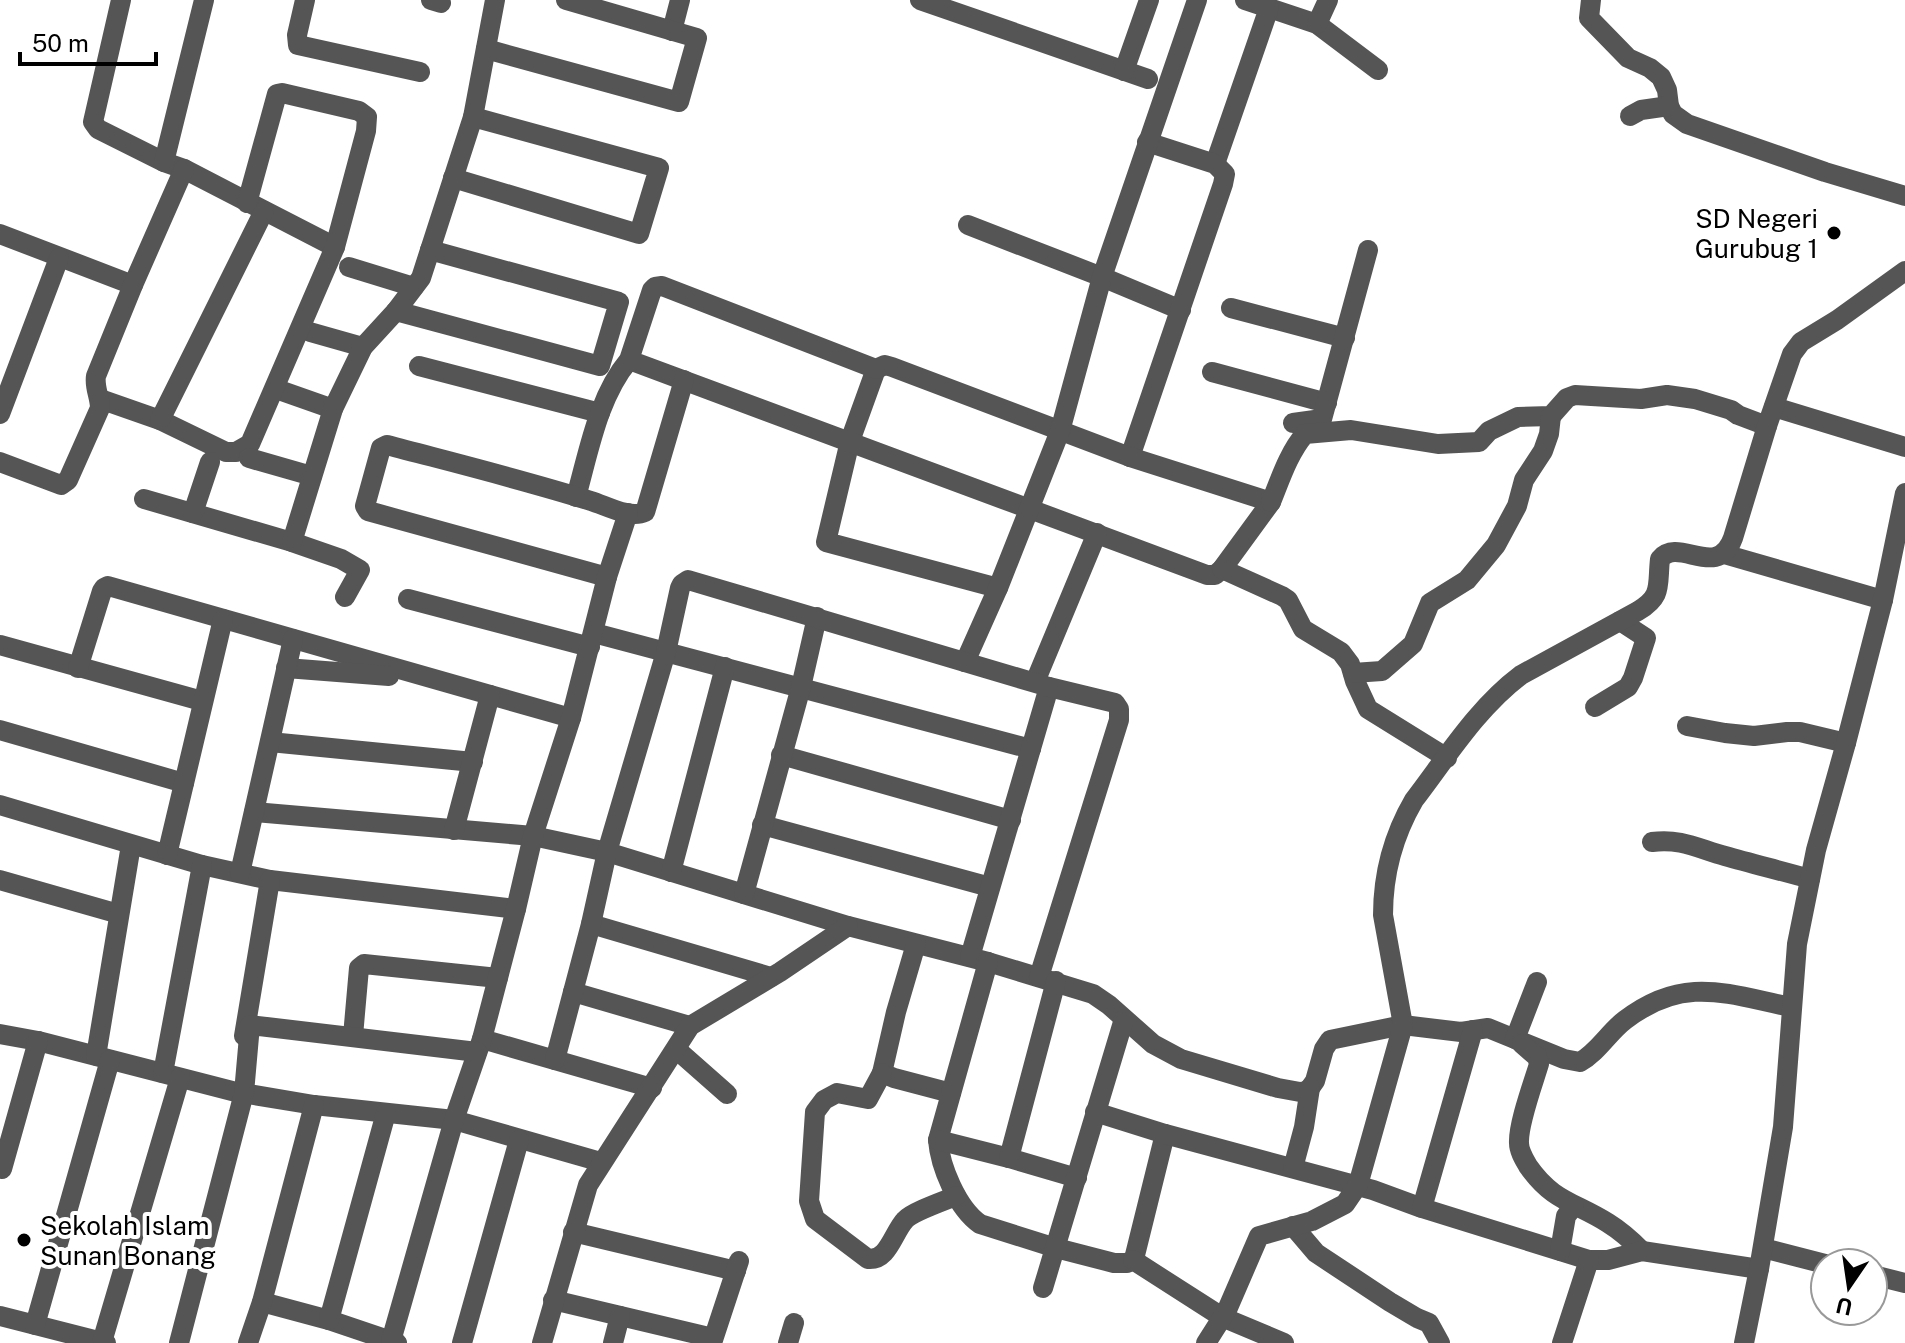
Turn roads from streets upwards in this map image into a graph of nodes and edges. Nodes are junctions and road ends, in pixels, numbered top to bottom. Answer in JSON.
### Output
{"nodes":[{"id":1,"x":121,"y":0,"type":"edge"},
{"id":2,"x":204,"y":0,"type":"edge"},
{"id":3,"x":305,"y":0,"type":"edge"},
{"id":4,"x":495,"y":0,"type":"edge"},
{"id":5,"x":566,"y":0,"type":"edge"},
{"id":6,"x":680,"y":0,"type":"edge"},
{"id":7,"x":920,"y":0,"type":"edge"},
{"id":8,"x":1197,"y":0,"type":"edge"},
{"id":9,"x":1245,"y":0,"type":"edge"},
{"id":10,"x":1328,"y":0,"type":"edge"},
{"id":11,"x":1591,"y":0,"type":"edge"},
{"id":12,"x":1144,"y":1,"type":"edge"},
{"id":13,"x":596,"y":4,"type":"edge"},
{"id":14,"x":1269,"y":8,"type":"junction"},
{"id":15,"x":1317,"y":24,"type":"junction"},
{"id":16,"x":672,"y":31,"type":"junction"},
{"id":17,"x":486,"y":49,"type":"junction"},
{"id":18,"x":1378,"y":70,"type":"dead end"},
{"id":19,"x":1124,"y":71,"type":"junction"},
{"id":20,"x":420,"y":72,"type":"dead end"},
{"id":21,"x":1148,"y":79,"type":"dead end"},
{"id":22,"x":1669,"y":106,"type":"junction"},
{"id":23,"x":1630,"y":116,"type":"dead end"},
{"id":24,"x":473,"y":117,"type":"junction"},
{"id":25,"x":1147,"y":142,"type":"junction"},
{"id":26,"x":164,"y":162,"type":"junction"},
{"id":27,"x":1215,"y":164,"type":"junction"},
{"id":28,"x":184,"y":169,"type":"junction"},
{"id":29,"x":453,"y":178,"type":"junction"},
{"id":30,"x":1905,"y":196,"type":"edge"},
{"id":31,"x":255,"y":207,"type":"junction"},
{"id":32,"x":968,"y":225,"type":"dead end"},
{"id":33,"x":0,"y":234,"type":"edge"},
{"id":34,"x":335,"y":247,"type":"junction"},
{"id":35,"x":430,"y":250,"type":"junction"},
{"id":36,"x":1368,"y":250,"type":"dead end"},
{"id":37,"x":59,"y":258,"type":"junction"},
{"id":38,"x":349,"y":267,"type":"dead end"},
{"id":39,"x":1905,"y":271,"type":"edge"},
{"id":40,"x":1102,"y":277,"type":"junction"},
{"id":41,"x":133,"y":285,"type":"junction"},
{"id":42,"x":414,"y":287,"type":"junction"},
{"id":43,"x":1231,"y":308,"type":"dead end"},
{"id":44,"x":1181,"y":310,"type":"junction"},
{"id":45,"x":396,"y":311,"type":"junction"},
{"id":46,"x":310,"y":332,"type":"dead end"},
{"id":47,"x":1345,"y":338,"type":"junction"},
{"id":48,"x":363,"y":347,"type":"junction"},
{"id":49,"x":629,"y":360,"type":"junction"},
{"id":50,"x":419,"y":366,"type":"dead end"},
{"id":51,"x":876,"y":369,"type":"junction"},
{"id":52,"x":1212,"y":372,"type":"dead end"},
{"id":53,"x":684,"y":380,"type":"junction"},
{"id":54,"x":279,"y":390,"type":"dead end"},
{"id":55,"x":1300,"y":395,"type":"junction"},
{"id":56,"x":100,"y":399,"type":"junction"},
{"id":57,"x":1327,"y":403,"type":"junction"},
{"id":58,"x":333,"y":409,"type":"junction"},
{"id":59,"x":600,"y":413,"type":"junction"},
{"id":60,"x":0,"y":414,"type":"edge"},
{"id":61,"x":1551,"y":416,"type":"junction"},
{"id":62,"x":1771,"y":417,"type":"junction"},
{"id":63,"x":160,"y":420,"type":"junction"},
{"id":64,"x":1293,"y":423,"type":"junction"},
{"id":65,"x":1060,"y":431,"type":"junction"},
{"id":66,"x":850,"y":441,"type":"junction"},
{"id":67,"x":1905,"y":447,"type":"edge"},
{"id":68,"x":1130,"y":457,"type":"junction"},
{"id":69,"x":249,"y":458,"type":"dead end"},
{"id":70,"x":0,"y":462,"type":"edge"},
{"id":71,"x":210,"y":462,"type":"dead end"},
{"id":72,"x":1283,"y":474,"type":"junction"},
{"id":73,"x":312,"y":476,"type":"junction"},
{"id":74,"x":1905,"y":493,"type":"edge"},
{"id":75,"x":576,"y":497,"type":"junction"},
{"id":76,"x":144,"y":499,"type":"dead end"},
{"id":77,"x":1271,"y":502,"type":"junction"},
{"id":78,"x":1030,"y":508,"type":"junction"},
{"id":79,"x":193,"y":513,"type":"junction"},
{"id":80,"x":628,"y":513,"type":"junction"},
{"id":81,"x":1097,"y":533,"type":"junction"},
{"id":82,"x":292,"y":542,"type":"junction"},
{"id":83,"x":1724,"y":554,"type":"junction"},
{"id":84,"x":1222,"y":569,"type":"junction"},
{"id":85,"x":607,"y":577,"type":"junction"},
{"id":86,"x":998,"y":588,"type":"junction"},
{"id":87,"x":1656,"y":594,"type":"junction"},
{"id":88,"x":345,"y":597,"type":"dead end"},
{"id":89,"x":408,"y":599,"type":"dead end"},
{"id":90,"x":1883,"y":600,"type":"junction"},
{"id":91,"x":817,"y":617,"type":"junction"},
{"id":92,"x":223,"y":619,"type":"junction"},
{"id":93,"x":1620,"y":621,"type":"junction"},
{"id":94,"x":1646,"y":638,"type":"junction"},
{"id":95,"x":293,"y":639,"type":"junction"},
{"id":96,"x":592,"y":640,"type":"junction"},
{"id":97,"x":0,"y":645,"type":"edge"},
{"id":98,"x":666,"y":652,"type":"junction"},
{"id":99,"x":965,"y":662,"type":"junction"},
{"id":100,"x":725,"y":667,"type":"junction"},
{"id":101,"x":78,"y":668,"type":"junction"},
{"id":102,"x":286,"y":668,"type":"junction"},
{"id":103,"x":1353,"y":673,"type":"junction"},
{"id":104,"x":431,"y":679,"type":"junction"},
{"id":105,"x":1042,"y":684,"type":"junction"},
{"id":106,"x":801,"y":687,"type":"junction"},
{"id":107,"x":490,"y":695,"type":"junction"},
{"id":108,"x":202,"y":701,"type":"junction"},
{"id":109,"x":1595,"y":707,"type":"dead end"},
{"id":110,"x":571,"y":718,"type":"junction"},
{"id":111,"x":1687,"y":726,"type":"dead end"},
{"id":112,"x":0,"y":730,"type":"edge"},
{"id":113,"x":270,"y":742,"type":"junction"},
{"id":114,"x":1846,"y":743,"type":"junction"},
{"id":115,"x":1031,"y":749,"type":"junction"},
{"id":116,"x":781,"y":755,"type":"junction"},
{"id":117,"x":1447,"y":758,"type":"junction"},
{"id":118,"x":473,"y":762,"type":"junction"},
{"id":119,"x":184,"y":783,"type":"junction"},
{"id":120,"x":0,"y":805,"type":"edge"},
{"id":121,"x":254,"y":812,"type":"junction"},
{"id":122,"x":1011,"y":820,"type":"junction"},
{"id":123,"x":762,"y":825,"type":"junction"},
{"id":124,"x":454,"y":830,"type":"junction"},
{"id":125,"x":533,"y":836,"type":"junction"},
{"id":126,"x":1652,"y":842,"type":"dead end"},
{"id":127,"x":131,"y":845,"type":"junction"},
{"id":128,"x":607,"y":852,"type":"junction"},
{"id":129,"x":167,"y":855,"type":"junction"},
{"id":130,"x":202,"y":865,"type":"junction"},
{"id":131,"x":671,"y":872,"type":"junction"},
{"id":132,"x":240,"y":873,"type":"junction"},
{"id":133,"x":1810,"y":879,"type":"junction"},
{"id":134,"x":0,"y":880,"type":"edge"},
{"id":135,"x":270,"y":880,"type":"junction"},
{"id":136,"x":990,"y":887,"type":"junction"},
{"id":137,"x":744,"y":894,"type":"junction"},
{"id":138,"x":516,"y":909,"type":"junction"},
{"id":139,"x":119,"y":914,"type":"junction"},
{"id":140,"x":591,"y":924,"type":"junction"},
{"id":141,"x":848,"y":926,"type":"junction"},
{"id":142,"x":916,"y":944,"type":"junction"},
{"id":143,"x":979,"y":960,"type":"junction"},
{"id":144,"x":771,"y":977,"type":"junction"},
{"id":145,"x":498,"y":978,"type":"junction"},
{"id":146,"x":1048,"y":979,"type":"junction"},
{"id":147,"x":1537,"y":982,"type":"dead end"},
{"id":148,"x":573,"y":992,"type":"junction"},
{"id":149,"x":1791,"y":1007,"type":"junction"},
{"id":150,"x":1124,"y":1019,"type":"junction"},
{"id":151,"x":1403,"y":1025,"type":"junction"},
{"id":152,"x":690,"y":1026,"type":"junction"},
{"id":153,"x":1473,"y":1030,"type":"junction"},
{"id":154,"x":0,"y":1034,"type":"edge"},
{"id":155,"x":353,"y":1036,"type":"junction"},
{"id":156,"x":1515,"y":1039,"type":"junction"},
{"id":157,"x":38,"y":1041,"type":"junction"},
{"id":158,"x":479,"y":1046,"type":"junction"},
{"id":159,"x":676,"y":1049,"type":"junction"},
{"id":160,"x":103,"y":1058,"type":"junction"},
{"id":161,"x":555,"y":1060,"type":"junction"},
{"id":162,"x":882,"y":1073,"type":"junction"},
{"id":163,"x":171,"y":1076,"type":"junction"},
{"id":164,"x":652,"y":1088,"type":"junction"},
{"id":165,"x":1310,"y":1088,"type":"junction"},
{"id":166,"x":240,"y":1092,"type":"junction"},
{"id":167,"x":951,"y":1093,"type":"junction"},
{"id":168,"x":727,"y":1094,"type":"dead end"},
{"id":169,"x":314,"y":1105,"type":"junction"},
{"id":170,"x":1095,"y":1112,"type":"junction"},
{"id":171,"x":386,"y":1113,"type":"junction"},
{"id":172,"x":454,"y":1120,"type":"junction"},
{"id":173,"x":1165,"y":1134,"type":"junction"},
{"id":174,"x":519,"y":1140,"type":"junction"},
{"id":175,"x":938,"y":1140,"type":"junction"},
{"id":176,"x":1009,"y":1158,"type":"junction"},
{"id":177,"x":601,"y":1162,"type":"junction"},
{"id":178,"x":1293,"y":1168,"type":"junction"},
{"id":179,"x":2,"y":1169,"type":"edge"},
{"id":180,"x":1077,"y":1178,"type":"junction"},
{"id":181,"x":1358,"y":1185,"type":"junction"},
{"id":182,"x":956,"y":1196,"type":"junction"},
{"id":183,"x":1574,"y":1206,"type":"junction"},
{"id":184,"x":1422,"y":1208,"type":"junction"},
{"id":185,"x":1293,"y":1226,"type":"junction"},
{"id":186,"x":573,"y":1232,"type":"junction"},
{"id":187,"x":1056,"y":1248,"type":"junction"},
{"id":188,"x":1560,"y":1251,"type":"junction"},
{"id":189,"x":1642,"y":1251,"type":"junction"},
{"id":190,"x":1761,"y":1259,"type":"junction"},
{"id":191,"x":1133,"y":1260,"type":"junction"},
{"id":192,"x":1589,"y":1260,"type":"junction"},
{"id":193,"x":1809,"y":1263,"type":"edge"},
{"id":194,"x":1043,"y":1288,"type":"dead end"},
{"id":195,"x":553,"y":1300,"type":"junction"},
{"id":196,"x":262,"y":1302,"type":"junction"},
{"id":197,"x":0,"y":1316,"type":"edge"},
{"id":198,"x":620,"y":1316,"type":"junction"},
{"id":199,"x":1222,"y":1317,"type":"junction"},
{"id":200,"x":329,"y":1320,"type":"junction"},
{"id":201,"x":43,"y":1332,"type":"edge"},
{"id":202,"x":712,"y":1341,"type":"edge"},
{"id":203,"x":104,"y":1342,"type":"edge"},
{"id":204,"x":394,"y":1342,"type":"edge"},
{"id":205,"x":179,"y":1343,"type":"edge"},
{"id":206,"x":248,"y":1343,"type":"edge"},
{"id":207,"x":462,"y":1343,"type":"edge"},
{"id":208,"x":542,"y":1343,"type":"edge"},
{"id":209,"x":613,"y":1343,"type":"edge"},
{"id":210,"x":1206,"y":1343,"type":"edge"},
{"id":211,"x":1284,"y":1343,"type":"edge"},
{"id":212,"x":1440,"y":1343,"type":"edge"},
{"id":213,"x":1562,"y":1343,"type":"edge"},
{"id":214,"x":1744,"y":1343,"type":"edge"}],
"edges":[{"from":1,"to":26,"type":"street"},
{"from":2,"to":26,"type":"street"},
{"from":3,"to":20,"type":"street"},
{"from":4,"to":17,"type":"street"},
{"from":5,"to":13,"type":"street"},
{"from":6,"to":16,"type":"street"},
{"from":7,"to":19,"type":"street"},
{"from":8,"to":25,"type":"street"},
{"from":9,"to":14,"type":"street"},
{"from":10,"to":15,"type":"street"},
{"from":11,"to":22,"type":"street"},
{"from":12,"to":19,"type":"street"},
{"from":13,"to":16,"type":"street"},
{"from":14,"to":15,"type":"street"},
{"from":14,"to":27,"type":"street"},
{"from":15,"to":18,"type":"street"},
{"from":16,"to":17,"type":"street"},
{"from":17,"to":24,"type":"street"},
{"from":19,"to":21,"type":"street"},
{"from":22,"to":23,"type":"street"},
{"from":22,"to":30,"type":"street"},
{"from":24,"to":29,"type":"street"},
{"from":24,"to":29,"type":"street"},
{"from":25,"to":27,"type":"street"},
{"from":25,"to":40,"type":"street"},
{"from":26,"to":28,"type":"street"},
{"from":27,"to":44,"type":"street"},
{"from":28,"to":31,"type":"street"},
{"from":28,"to":41,"type":"street"},
{"from":29,"to":35,"type":"street"},
{"from":31,"to":34,"type":"street"},
{"from":31,"to":34,"type":"street"},
{"from":31,"to":63,"type":"street"},
{"from":32,"to":40,"type":"street"},
{"from":33,"to":37,"type":"street"},
{"from":34,"to":63,"type":"street"},
{"from":35,"to":42,"type":"street"},
{"from":35,"to":45,"type":"street"},
{"from":36,"to":47,"type":"street"},
{"from":37,"to":41,"type":"street"},
{"from":37,"to":60,"type":"street"},
{"from":38,"to":42,"type":"street"},
{"from":39,"to":62,"type":"street"},
{"from":40,"to":44,"type":"street"},
{"from":40,"to":65,"type":"street"},
{"from":41,"to":56,"type":"street"},
{"from":42,"to":45,"type":"street"},
{"from":43,"to":47,"type":"street"},
{"from":44,"to":68,"type":"street"},
{"from":45,"to":48,"type":"street"},
{"from":46,"to":48,"type":"street"},
{"from":47,"to":57,"type":"street"},
{"from":48,"to":58,"type":"street"},
{"from":49,"to":51,"type":"street"},
{"from":49,"to":53,"type":"street"},
{"from":49,"to":59,"type":"street"},
{"from":50,"to":59,"type":"street"},
{"from":51,"to":65,"type":"street"},
{"from":51,"to":66,"type":"street"},
{"from":52,"to":55,"type":"street"},
{"from":53,"to":66,"type":"street"},
{"from":53,"to":80,"type":"street"},
{"from":54,"to":58,"type":"street"},
{"from":55,"to":57,"type":"street"},
{"from":55,"to":64,"type":"street"},
{"from":56,"to":63,"type":"street"},
{"from":56,"to":70,"type":"street"},
{"from":57,"to":64,"type":"street"},
{"from":58,"to":73,"type":"street"},
{"from":59,"to":75,"type":"street"},
{"from":61,"to":62,"type":"street"},
{"from":61,"to":72,"type":"street"},
{"from":61,"to":103,"type":"street"},
{"from":62,"to":67,"type":"street"},
{"from":62,"to":83,"type":"street"},
{"from":64,"to":72,"type":"street"},
{"from":65,"to":68,"type":"street"},
{"from":65,"to":78,"type":"street"},
{"from":66,"to":78,"type":"street"},
{"from":66,"to":86,"type":"street"},
{"from":68,"to":77,"type":"street"},
{"from":69,"to":73,"type":"street"},
{"from":71,"to":79,"type":"street"},
{"from":72,"to":77,"type":"street"},
{"from":73,"to":82,"type":"street"},
{"from":74,"to":90,"type":"street"},
{"from":75,"to":80,"type":"street"},
{"from":75,"to":85,"type":"street"},
{"from":76,"to":79,"type":"street"},
{"from":77,"to":84,"type":"street"},
{"from":78,"to":81,"type":"street"},
{"from":78,"to":86,"type":"street"},
{"from":79,"to":82,"type":"street"},
{"from":80,"to":85,"type":"street"},
{"from":81,"to":84,"type":"street"},
{"from":81,"to":105,"type":"street"},
{"from":82,"to":88,"type":"street"},
{"from":83,"to":87,"type":"street"},
{"from":83,"to":90,"type":"street"},
{"from":84,"to":103,"type":"street"},
{"from":85,"to":96,"type":"street"},
{"from":86,"to":99,"type":"street"},
{"from":87,"to":93,"type":"street"},
{"from":87,"to":94,"type":"street"},
{"from":89,"to":96,"type":"street"},
{"from":90,"to":114,"type":"street"},
{"from":91,"to":98,"type":"street"},
{"from":91,"to":99,"type":"street"},
{"from":91,"to":106,"type":"street"},
{"from":92,"to":95,"type":"street"},
{"from":92,"to":101,"type":"street"},
{"from":92,"to":108,"type":"street"},
{"from":93,"to":94,"type":"street"},
{"from":93,"to":117,"type":"street"},
{"from":94,"to":109,"type":"street"},
{"from":95,"to":102,"type":"street"},
{"from":95,"to":104,"type":"street"},
{"from":96,"to":98,"type":"street"},
{"from":96,"to":110,"type":"street"},
{"from":97,"to":101,"type":"street"},
{"from":98,"to":100,"type":"street"},
{"from":98,"to":128,"type":"street"},
{"from":99,"to":105,"type":"street"},
{"from":100,"to":106,"type":"street"},
{"from":100,"to":131,"type":"street"},
{"from":101,"to":108,"type":"street"},
{"from":102,"to":104,"type":"street"},
{"from":102,"to":113,"type":"street"},
{"from":103,"to":117,"type":"street"},
{"from":104,"to":107,"type":"street"},
{"from":105,"to":115,"type":"street"},
{"from":105,"to":146,"type":"street"},
{"from":106,"to":115,"type":"street"},
{"from":106,"to":116,"type":"street"},
{"from":107,"to":110,"type":"street"},
{"from":107,"to":118,"type":"street"},
{"from":108,"to":119,"type":"street"},
{"from":110,"to":125,"type":"street"},
{"from":111,"to":114,"type":"street"},
{"from":112,"to":119,"type":"street"},
{"from":113,"to":118,"type":"street"},
{"from":113,"to":121,"type":"street"},
{"from":114,"to":133,"type":"street"},
{"from":115,"to":122,"type":"street"},
{"from":116,"to":122,"type":"street"},
{"from":116,"to":123,"type":"street"},
{"from":117,"to":151,"type":"street"},
{"from":118,"to":124,"type":"street"},
{"from":119,"to":129,"type":"street"},
{"from":120,"to":127,"type":"street"},
{"from":121,"to":124,"type":"street"},
{"from":121,"to":132,"type":"street"},
{"from":122,"to":136,"type":"street"},
{"from":123,"to":136,"type":"street"},
{"from":123,"to":137,"type":"street"},
{"from":124,"to":125,"type":"street"},
{"from":125,"to":128,"type":"street"},
{"from":125,"to":138,"type":"street"},
{"from":126,"to":133,"type":"street"},
{"from":127,"to":129,"type":"street"},
{"from":127,"to":139,"type":"street"},
{"from":128,"to":131,"type":"street"},
{"from":128,"to":140,"type":"street"},
{"from":129,"to":130,"type":"street"},
{"from":130,"to":132,"type":"street"},
{"from":130,"to":163,"type":"street"},
{"from":131,"to":137,"type":"street"},
{"from":132,"to":135,"type":"street"},
{"from":133,"to":149,"type":"street"},
{"from":134,"to":139,"type":"street"},
{"from":135,"to":138,"type":"street"},
{"from":135,"to":166,"type":"street"},
{"from":136,"to":143,"type":"street"},
{"from":137,"to":141,"type":"street"},
{"from":138,"to":145,"type":"street"},
{"from":139,"to":160,"type":"street"},
{"from":140,"to":144,"type":"street"},
{"from":140,"to":148,"type":"street"},
{"from":141,"to":142,"type":"street"},
{"from":141,"to":144,"type":"street"},
{"from":142,"to":143,"type":"street"},
{"from":142,"to":162,"type":"street"},
{"from":143,"to":146,"type":"street"},
{"from":143,"to":167,"type":"street"},
{"from":144,"to":152,"type":"street"},
{"from":145,"to":155,"type":"street"},
{"from":145,"to":158,"type":"street"},
{"from":146,"to":150,"type":"street"},
{"from":146,"to":176,"type":"street"},
{"from":147,"to":156,"type":"street"},
{"from":148,"to":152,"type":"street"},
{"from":148,"to":161,"type":"street"},
{"from":149,"to":156,"type":"street"},
{"from":149,"to":190,"type":"street"},
{"from":150,"to":165,"type":"street"},
{"from":150,"to":170,"type":"street"},
{"from":151,"to":153,"type":"street"},
{"from":151,"to":165,"type":"street"},
{"from":151,"to":181,"type":"street"},
{"from":152,"to":159,"type":"street"},
{"from":153,"to":156,"type":"street"},
{"from":153,"to":184,"type":"street"},
{"from":154,"to":157,"type":"street"},
{"from":155,"to":158,"type":"street"},
{"from":155,"to":166,"type":"street"},
{"from":156,"to":183,"type":"street"},
{"from":157,"to":160,"type":"street"},
{"from":157,"to":179,"type":"street"},
{"from":158,"to":161,"type":"street"},
{"from":158,"to":172,"type":"street"},
{"from":159,"to":164,"type":"street"},
{"from":159,"to":168,"type":"street"},
{"from":160,"to":163,"type":"street"},
{"from":160,"to":201,"type":"street"},
{"from":161,"to":164,"type":"street"},
{"from":162,"to":167,"type":"street"},
{"from":162,"to":182,"type":"street"},
{"from":163,"to":166,"type":"street"},
{"from":163,"to":203,"type":"street"},
{"from":164,"to":177,"type":"street"},
{"from":165,"to":178,"type":"street"},
{"from":166,"to":169,"type":"street"},
{"from":166,"to":205,"type":"street"},
{"from":167,"to":175,"type":"street"},
{"from":169,"to":171,"type":"street"},
{"from":169,"to":196,"type":"street"},
{"from":170,"to":173,"type":"street"},
{"from":170,"to":180,"type":"street"},
{"from":171,"to":172,"type":"street"},
{"from":171,"to":200,"type":"street"},
{"from":172,"to":174,"type":"street"},
{"from":172,"to":204,"type":"street"},
{"from":173,"to":178,"type":"street"},
{"from":173,"to":191,"type":"street"},
{"from":174,"to":177,"type":"street"},
{"from":174,"to":207,"type":"street"},
{"from":175,"to":176,"type":"street"},
{"from":175,"to":182,"type":"street"},
{"from":176,"to":180,"type":"street"},
{"from":177,"to":186,"type":"street"},
{"from":178,"to":181,"type":"street"},
{"from":180,"to":187,"type":"street"},
{"from":181,"to":184,"type":"street"},
{"from":181,"to":185,"type":"street"},
{"from":182,"to":187,"type":"street"},
{"from":183,"to":188,"type":"street"},
{"from":183,"to":189,"type":"street"},
{"from":184,"to":188,"type":"street"},
{"from":185,"to":199,"type":"street"},
{"from":185,"to":212,"type":"street"},
{"from":186,"to":195,"type":"street"},
{"from":186,"to":202,"type":"street"},
{"from":187,"to":191,"type":"street"},
{"from":187,"to":194,"type":"street"},
{"from":188,"to":192,"type":"street"},
{"from":189,"to":190,"type":"street"},
{"from":189,"to":192,"type":"street"},
{"from":190,"to":193,"type":"street"},
{"from":190,"to":214,"type":"street"},
{"from":191,"to":199,"type":"street"},
{"from":192,"to":213,"type":"street"},
{"from":195,"to":198,"type":"street"},
{"from":195,"to":208,"type":"street"},
{"from":196,"to":200,"type":"street"},
{"from":196,"to":206,"type":"street"},
{"from":197,"to":201,"type":"street"},
{"from":198,"to":202,"type":"street"},
{"from":198,"to":209,"type":"street"},
{"from":199,"to":210,"type":"street"},
{"from":199,"to":211,"type":"street"},
{"from":200,"to":204,"type":"street"},
{"from":201,"to":203,"type":"street"}]}
